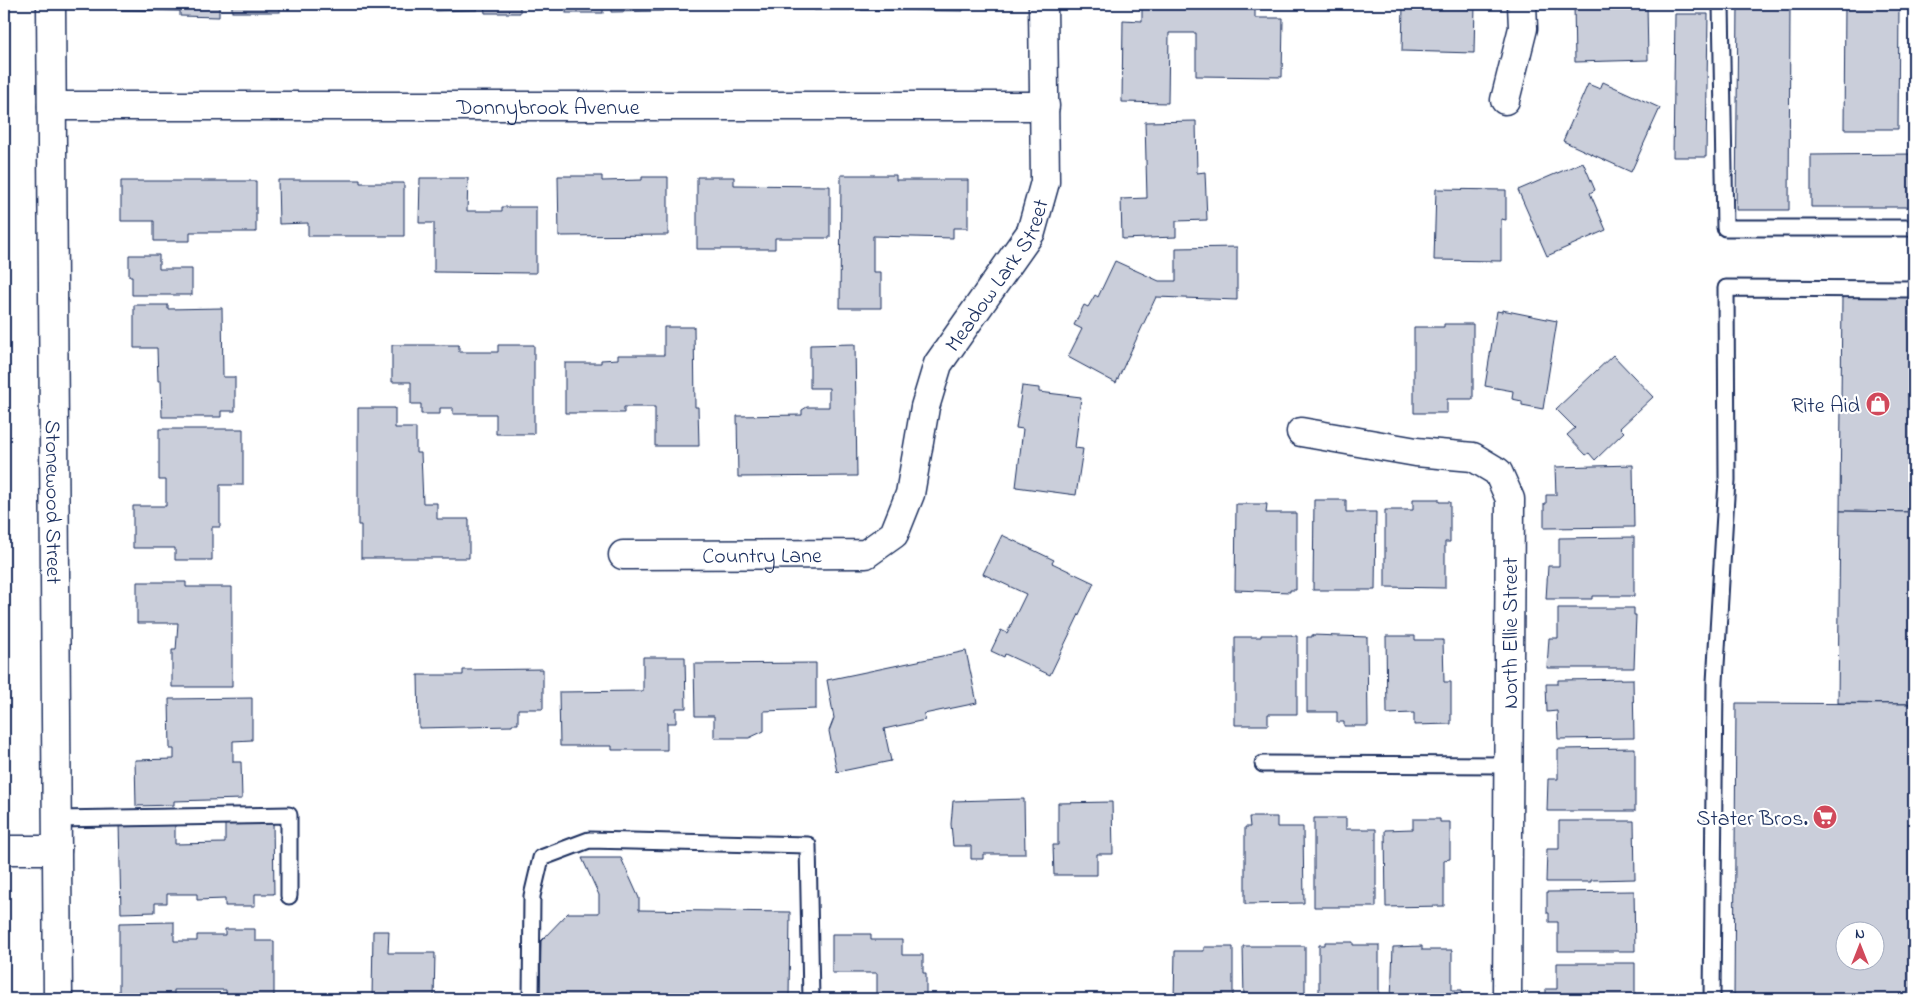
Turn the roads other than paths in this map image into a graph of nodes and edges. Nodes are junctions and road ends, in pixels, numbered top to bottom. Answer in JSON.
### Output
{"nodes":[{"id":1,"x":51,"y":4,"type":"edge"},
{"id":2,"x":1043,"y":4,"type":"edge"},
{"id":3,"x":1522,"y":4,"type":"edge"},
{"id":4,"x":1721,"y":4,"type":"edge"},
{"id":5,"x":1505,"y":100,"type":"dead end"},
{"id":6,"x":52,"y":106,"type":"junction"},
{"id":7,"x":1045,"y":106,"type":"junction"},
{"id":8,"x":1914,"y":228,"type":"edge"},
{"id":9,"x":1914,"y":289,"type":"edge"},
{"id":10,"x":1301,"y":432,"type":"dead end"},
{"id":11,"x":894,"y":534,"type":"joint"},
{"id":12,"x":623,"y":555,"type":"dead end"},
{"id":13,"x":1263,"y":764,"type":"dead end"},
{"id":14,"x":1509,"y":765,"type":"junction"},
{"id":15,"x":56,"y":819,"type":"junction"},
{"id":16,"x":4,"y":850,"type":"edge"},
{"id":17,"x":56,"y":850,"type":"junction"},
{"id":18,"x":289,"y":896,"type":"dead end"},
{"id":19,"x":58,"y":999,"type":"edge"},
{"id":20,"x":530,"y":999,"type":"edge"},
{"id":21,"x":811,"y":999,"type":"edge"},
{"id":22,"x":1508,"y":999,"type":"edge"},
{"id":23,"x":1712,"y":999,"type":"edge"}],
"edges":[{"from":1,"to":6,"type":"street","name":"Stonewood Street"},
{"from":2,"to":7,"type":"street","name":"Meadow Lark Street"},
{"from":3,"to":5,"type":"street"},
{"from":4,"to":8,"type":"lane"},
{"from":6,"to":7,"type":"street","name":"Donnybrook Avenue"},
{"from":6,"to":15,"type":"street","name":"Stonewood Street"},
{"from":7,"to":11,"type":"street","name":"Meadow Lark Street"},
{"from":9,"to":23,"type":"lane"},
{"from":10,"to":14,"type":"street","name":"North Ellie Street"},
{"from":11,"to":12,"type":"street","name":"Country Lane"},
{"from":13,"to":14,"type":"lane"},
{"from":14,"to":22,"type":"street","name":"North Ellie Street"},
{"from":15,"to":17,"type":"street","name":"Stonewood Street"},
{"from":15,"to":18,"type":"lane"},
{"from":16,"to":17,"type":"street"},
{"from":17,"to":19,"type":"street","name":"Stonewood Street"},
{"from":20,"to":21,"type":"lane"}]}
